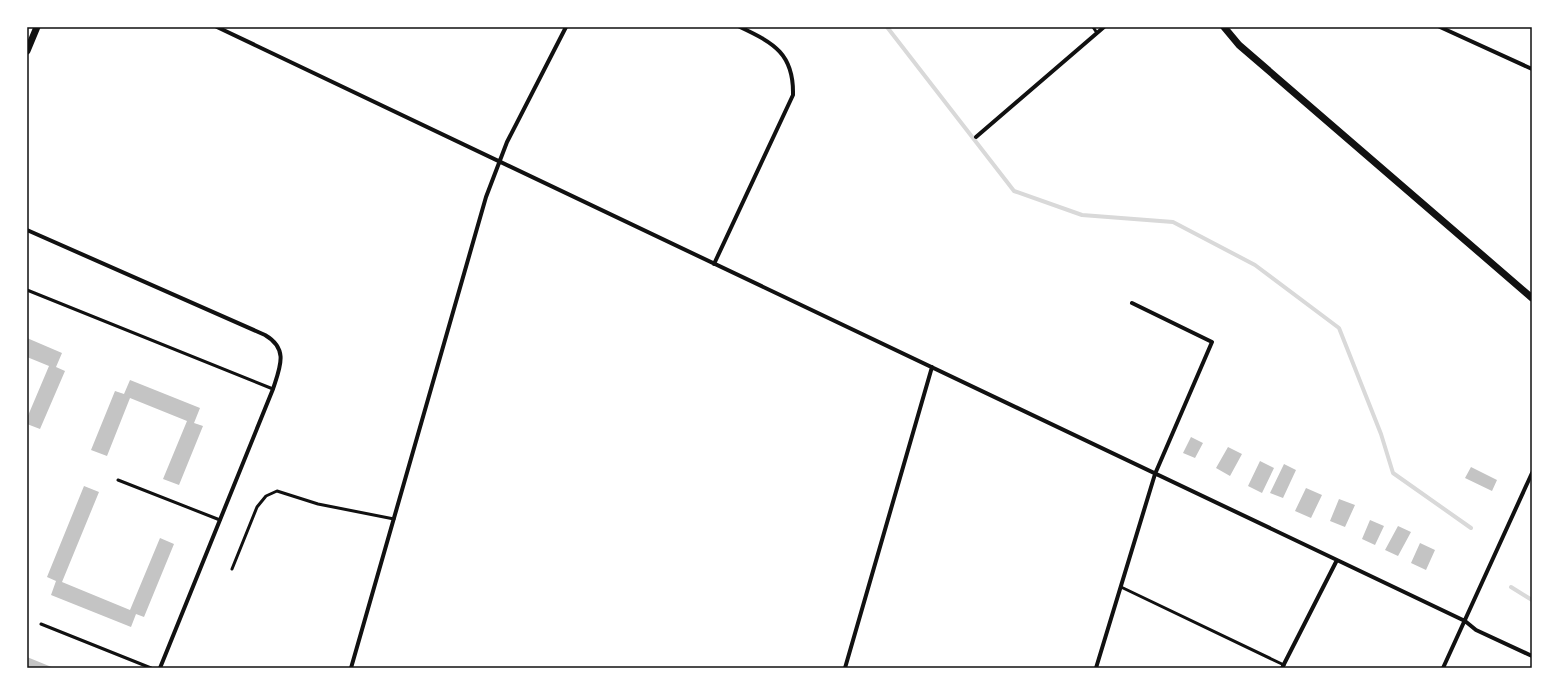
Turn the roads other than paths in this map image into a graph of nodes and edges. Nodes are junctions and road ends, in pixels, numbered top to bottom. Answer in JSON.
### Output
{"nodes":[{"id":1,"x":38,"y":27,"type":"edge"},
{"id":2,"x":217,"y":27,"type":"edge"},
{"id":3,"x":566,"y":27,"type":"edge"},
{"id":4,"x":740,"y":27,"type":"edge"},
{"id":5,"x":1093,"y":27,"type":"edge"},
{"id":6,"x":1104,"y":27,"type":"edge"},
{"id":7,"x":1224,"y":27,"type":"edge"},
{"id":8,"x":1440,"y":27,"type":"edge"},
{"id":9,"x":1097,"y":33,"type":"junction"},
{"id":10,"x":27,"y":51,"type":"edge"},
{"id":11,"x":1532,"y":69,"type":"edge"},
{"id":12,"x":976,"y":137,"type":"dead end"},
{"id":13,"x":499,"y":161,"type":"junction"},
{"id":14,"x":27,"y":230,"type":"edge"},
{"id":15,"x":714,"y":264,"type":"junction"},
{"id":16,"x":27,"y":290,"type":"edge"},
{"id":17,"x":1532,"y":298,"type":"edge"},
{"id":18,"x":1132,"y":303,"type":"dead end"},
{"id":19,"x":932,"y":367,"type":"junction"},
{"id":20,"x":273,"y":388,"type":"junction"},
{"id":21,"x":1532,"y":473,"type":"edge"},
{"id":22,"x":1154,"y":474,"type":"junction"},
{"id":23,"x":118,"y":480,"type":"dead end"},
{"id":24,"x":394,"y":519,"type":"junction"},
{"id":25,"x":220,"y":520,"type":"junction"},
{"id":26,"x":1337,"y":560,"type":"junction"},
{"id":27,"x":232,"y":568,"type":"dead end"},
{"id":28,"x":1121,"y":587,"type":"junction"},
{"id":29,"x":1465,"y":622,"type":"junction"},
{"id":30,"x":41,"y":624,"type":"dead end"},
{"id":31,"x":1532,"y":656,"type":"edge"},
{"id":32,"x":1283,"y":666,"type":"edge"},
{"id":33,"x":151,"y":668,"type":"edge"},
{"id":34,"x":160,"y":668,"type":"edge"},
{"id":35,"x":351,"y":668,"type":"edge"},
{"id":36,"x":845,"y":668,"type":"edge"},
{"id":37,"x":1096,"y":668,"type":"edge"},
{"id":38,"x":1443,"y":668,"type":"edge"}],
"edges":[{"from":1,"to":10,"type":"street"},
{"from":2,"to":13,"type":"street"},
{"from":3,"to":13,"type":"street"},
{"from":4,"to":15,"type":"street"},
{"from":5,"to":9,"type":"lane"},
{"from":6,"to":9,"type":"street"},
{"from":7,"to":17,"type":"street"},
{"from":8,"to":11,"type":"street"},
{"from":9,"to":12,"type":"street"},
{"from":13,"to":15,"type":"street"},
{"from":13,"to":24,"type":"street"},
{"from":14,"to":20,"type":"street"},
{"from":15,"to":19,"type":"street"},
{"from":16,"to":20,"type":"lane"},
{"from":18,"to":22,"type":"street"},
{"from":19,"to":22,"type":"street"},
{"from":19,"to":36,"type":"street"},
{"from":20,"to":25,"type":"street"},
{"from":21,"to":29,"type":"street"},
{"from":22,"to":26,"type":"street"},
{"from":22,"to":28,"type":"street"},
{"from":23,"to":25,"type":"lane"},
{"from":24,"to":27,"type":"lane"},
{"from":24,"to":35,"type":"street"},
{"from":25,"to":34,"type":"street"},
{"from":26,"to":29,"type":"street"},
{"from":26,"to":32,"type":"street"},
{"from":28,"to":32,"type":"lane"},
{"from":28,"to":37,"type":"street"},
{"from":29,"to":31,"type":"street"},
{"from":29,"to":38,"type":"street"},
{"from":30,"to":33,"type":"lane"}]}
